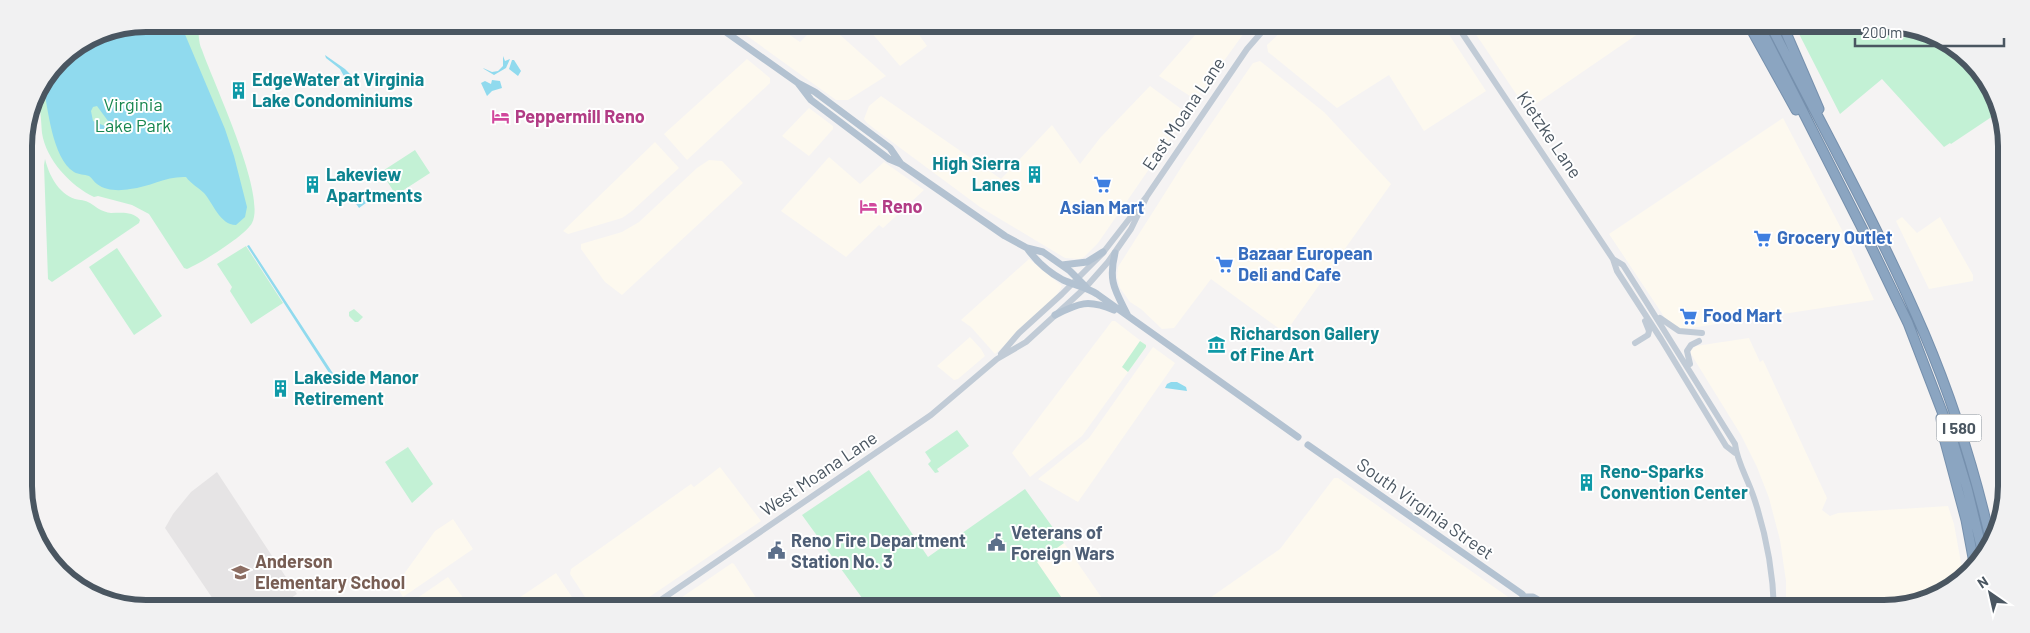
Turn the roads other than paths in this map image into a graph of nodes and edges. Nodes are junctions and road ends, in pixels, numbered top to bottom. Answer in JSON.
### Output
{"nodes":[{"id":1,"x":726,"y":32,"type":"edge"},
{"id":2,"x":1262,"y":32,"type":"edge"},
{"id":3,"x":1462,"y":32,"type":"edge"},
{"id":4,"x":1752,"y":32,"type":"edge"},
{"id":5,"x":1762,"y":32,"type":"edge"},
{"id":6,"x":1774,"y":32,"type":"edge"},
{"id":7,"x":1786,"y":32,"type":"edge"},
{"id":8,"x":1834,"y":149,"type":"junction"},
{"id":9,"x":1825,"y":155,"type":"junction"},
{"id":10,"x":1147,"y":196,"type":"junction"},
{"id":11,"x":1027,"y":248,"type":"junction"},
{"id":12,"x":1103,"y":252,"type":"junction"},
{"id":13,"x":1115,"y":253,"type":"junction"},
{"id":14,"x":1613,"y":259,"type":"junction"},
{"id":15,"x":1062,"y":265,"type":"junction"},
{"id":16,"x":1075,"y":281,"type":"junction"},
{"id":17,"x":1086,"y":287,"type":"junction"},
{"id":18,"x":1632,"y":295,"type":"junction"},
{"id":19,"x":1654,"y":313,"type":"junction"},
{"id":20,"x":1055,"y":315,"type":"junction"},
{"id":21,"x":1128,"y":316,"type":"junction"},
{"id":22,"x":1702,"y":333,"type":"dead end"},
{"id":23,"x":1699,"y":341,"type":"dead end"},
{"id":24,"x":1635,"y":342,"type":"dead end"},
{"id":25,"x":997,"y":359,"type":"junction"},
{"id":26,"x":1697,"y":381,"type":"junction"},
{"id":27,"x":1940,"y":405,"type":"junction"},
{"id":28,"x":1298,"y":437,"type":"dead end"},
{"id":29,"x":1308,"y":445,"type":"dead end"},
{"id":30,"x":1735,"y":453,"type":"junction"},
{"id":31,"x":1988,"y":532,"type":"edge"},
{"id":32,"x":1981,"y":546,"type":"edge"},
{"id":33,"x":1973,"y":557,"type":"edge"},
{"id":34,"x":1525,"y":597,"type":"junction"},
{"id":35,"x":661,"y":600,"type":"edge"},
{"id":36,"x":1526,"y":600,"type":"edge"},
{"id":37,"x":1538,"y":600,"type":"edge"},
{"id":38,"x":1773,"y":600,"type":"edge"}],
"edges":[{"from":1,"to":11,"type":"main road"},
{"from":2,"to":10,"type":"main road","name":"East Moana Lane"},
{"from":3,"to":14,"type":"main road","name":"Kietzke Lane"},
{"from":4,"to":9,"type":"highway"},
{"from":5,"to":9,"type":"highway","number":"I 580"},
{"from":6,"to":8,"type":"highway","number":"I 580"},
{"from":7,"to":8,"type":"highway"},
{"from":8,"to":31,"type":"highway","number":"I 580"},
{"from":9,"to":27,"type":"highway","number":"I 580"},
{"from":10,"to":12,"type":"main road","name":"East Moana Lane"},
{"from":10,"to":13,"type":"main road","name":"East Moana Lane"},
{"from":11,"to":15,"type":"main road"},
{"from":11,"to":16,"type":"main road"},
{"from":12,"to":15,"type":"main road"},
{"from":12,"to":16,"type":"main road","name":"East Moana Lane"},
{"from":13,"to":17,"type":"main road","name":"East Moana Lane"},
{"from":13,"to":21,"type":"main road"},
{"from":14,"to":18,"type":"main road","name":"Kietzke Lane"},
{"from":14,"to":19,"type":"main road","name":"Kietzke Lane"},
{"from":15,"to":16,"type":"main road"},
{"from":16,"to":17,"type":"main road"},
{"from":16,"to":25,"type":"main road","name":"West Moana Lane"},
{"from":17,"to":20,"type":"main road","name":"West Moana Lane"},
{"from":17,"to":21,"type":"main road"},
{"from":18,"to":24,"type":"main road"},
{"from":18,"to":30,"type":"main road","name":"Kietzke Lane"},
{"from":19,"to":22,"type":"main road"},
{"from":19,"to":26,"type":"main road","name":"Kietzke Lane"},
{"from":20,"to":21,"type":"main road"},
{"from":20,"to":25,"type":"main road","name":"West Moana Lane"},
{"from":21,"to":28,"type":"main road"},
{"from":23,"to":26,"type":"main road"},
{"from":25,"to":35,"type":"main road","name":"West Moana Lane"},
{"from":26,"to":30,"type":"main road","name":"Kietzke Lane"},
{"from":27,"to":32,"type":"highway","number":"I 580"},
{"from":27,"to":33,"type":"highway"},
{"from":29,"to":34,"type":"main road","name":"South Virginia Street"},
{"from":30,"to":38,"type":"main road","name":"Kietzke Lane"},
{"from":34,"to":36,"type":"main road","name":"South Virginia Street"},
{"from":34,"to":37,"type":"main road","name":"South Virginia Street"}]}
